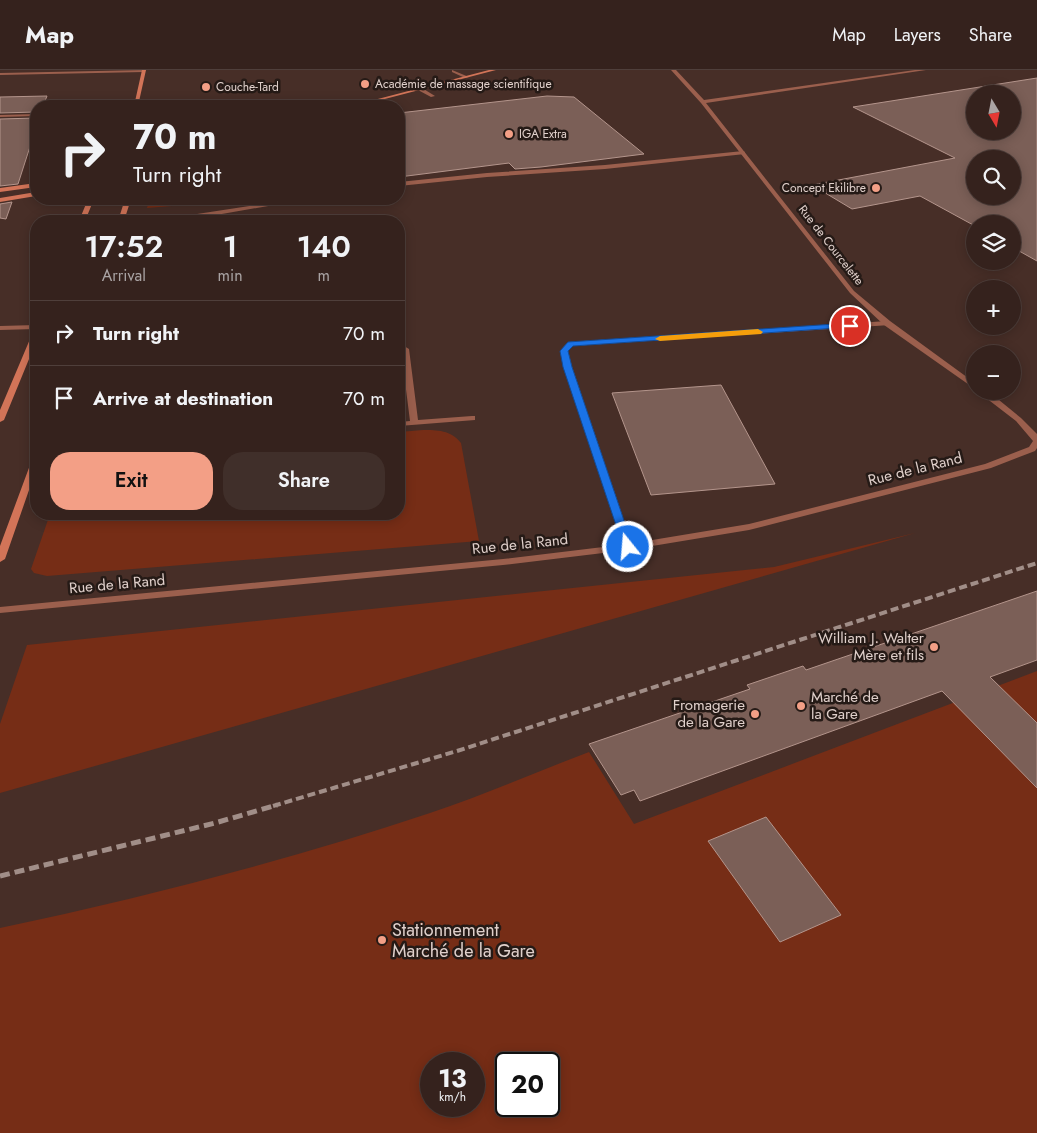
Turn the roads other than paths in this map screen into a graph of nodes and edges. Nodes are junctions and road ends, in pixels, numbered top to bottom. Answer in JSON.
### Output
{"nodes":[{"id":1,"x":494,"y":70,"type":"edge"},
{"id":2,"x":674,"y":70,"type":"edge"},
{"id":3,"x":924,"y":70,"type":"edge"},
{"id":4,"x":144,"y":71,"type":"edge"},
{"id":5,"x":454,"y":72,"type":"dead end"},
{"id":6,"x":0,"y":74,"type":"edge"},
{"id":7,"x":467,"y":77,"type":"junction"},
{"id":8,"x":420,"y":89,"type":"junction"},
{"id":9,"x":433,"y":96,"type":"dead end"},
{"id":10,"x":139,"y":100,"type":"edge"},
{"id":11,"x":377,"y":100,"type":"edge"},
{"id":12,"x":703,"y":102,"type":"junction"},
{"id":13,"x":30,"y":115,"type":"edge"},
{"id":14,"x":0,"y":116,"type":"edge"},
{"id":15,"x":743,"y":153,"type":"junction"},
{"id":16,"x":405,"y":183,"type":"edge"},
{"id":17,"x":30,"y":185,"type":"edge"},
{"id":18,"x":0,"y":190,"type":"edge"},
{"id":19,"x":30,"y":195,"type":"edge"},
{"id":20,"x":0,"y":200,"type":"edge"},
{"id":21,"x":267,"y":205,"type":"edge"},
{"id":22,"x":203,"y":215,"type":"edge"},
{"id":23,"x":887,"y":323,"type":"junction"},
{"id":24,"x":30,"y":327,"type":"edge"},
{"id":25,"x":0,"y":328,"type":"edge"},
{"id":26,"x":30,"y":348,"type":"edge"},
{"id":27,"x":405,"y":356,"type":"edge"},
{"id":28,"x":966,"y":380,"type":"edge"},
{"id":29,"x":994,"y":400,"type":"edge"},
{"id":30,"x":472,"y":418,"type":"dead end"},
{"id":31,"x":0,"y":420,"type":"edge"},
{"id":32,"x":414,"y":423,"type":"junction"},
{"id":33,"x":405,"y":424,"type":"edge"},
{"id":34,"x":1035,"y":443,"type":"edge"},
{"id":35,"x":30,"y":476,"type":"edge"},
{"id":36,"x":628,"y":547,"type":"junction"},
{"id":37,"x":0,"y":559,"type":"edge"},
{"id":38,"x":0,"y":610,"type":"edge"}],
"edges":[{"from":1,"to":7,"type":"main road"},
{"from":2,"to":12,"type":"street","name":"Rue de Courcelette"},
{"from":3,"to":12,"type":"street"},
{"from":4,"to":6,"type":"street"},
{"from":4,"to":10,"type":"main road"},
{"from":5,"to":7,"type":"street"},
{"from":7,"to":8,"type":"main road"},
{"from":8,"to":9,"type":"street"},
{"from":8,"to":11,"type":"main road"},
{"from":12,"to":15,"type":"street","name":"Rue de Courcelette"},
{"from":13,"to":14,"type":"street"},
{"from":15,"to":16,"type":"street"},
{"from":15,"to":23,"type":"street","name":"Rue de Courcelette"},
{"from":17,"to":18,"type":"main road"},
{"from":19,"to":20,"type":"main road"},
{"from":21,"to":22,"type":"street"},
{"from":23,"to":28,"type":"street","name":"Rue de Courcelette"},
{"from":23,"to":36,"type":"street"},
{"from":24,"to":25,"type":"street"},
{"from":26,"to":31,"type":"main road"},
{"from":27,"to":32,"type":"street"},
{"from":29,"to":34,"type":"street"},
{"from":30,"to":32,"type":"street"},
{"from":32,"to":33,"type":"street"},
{"from":34,"to":36,"type":"street","name":"Rue de la Rand"},
{"from":35,"to":37,"type":"main road"},
{"from":36,"to":38,"type":"street","name":"Rue de la Rand"}]}
